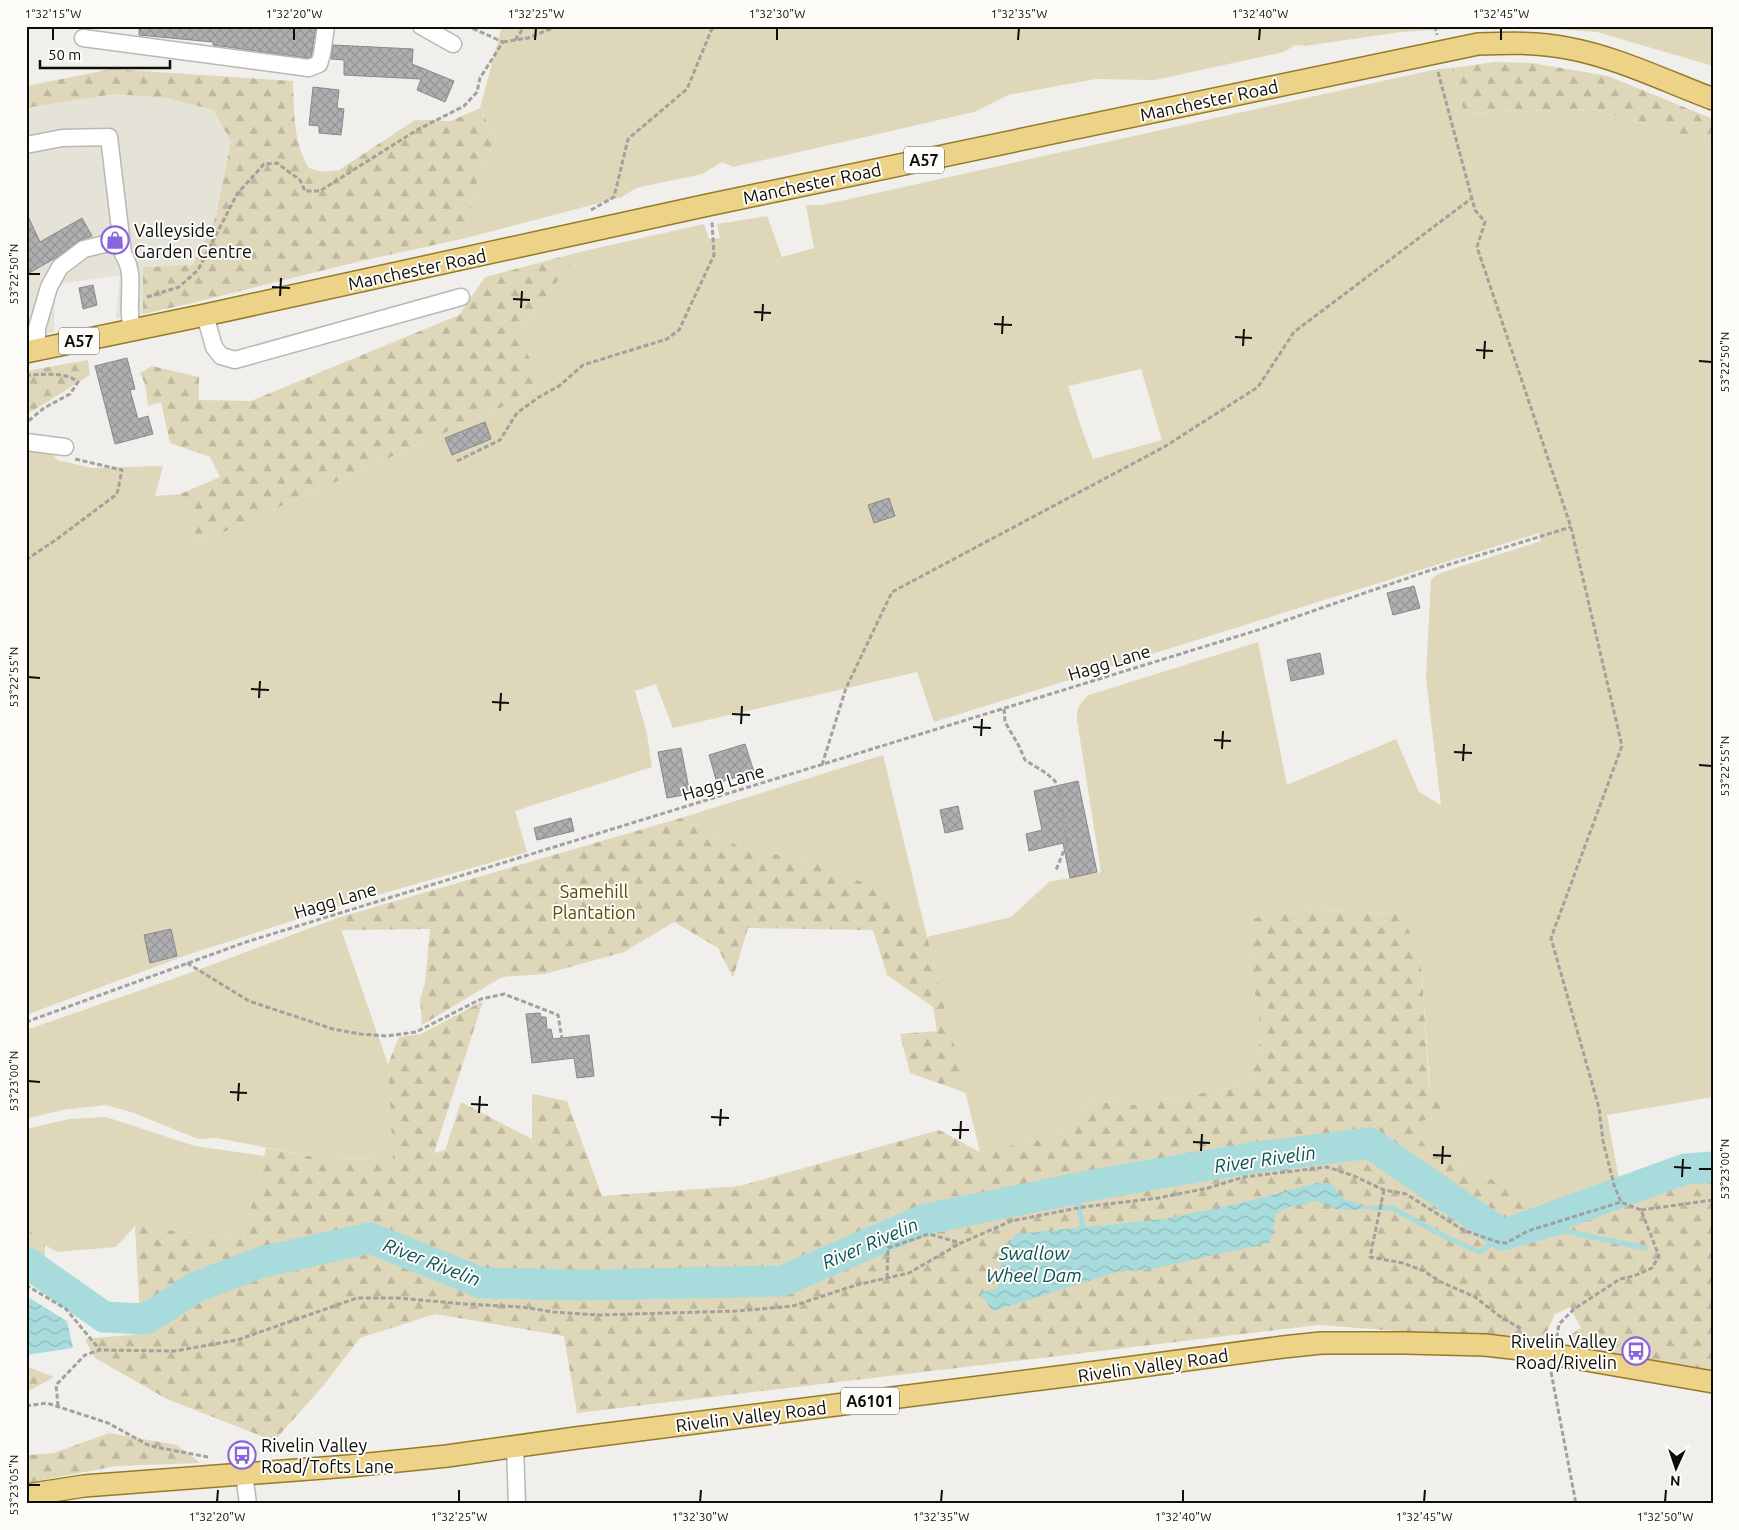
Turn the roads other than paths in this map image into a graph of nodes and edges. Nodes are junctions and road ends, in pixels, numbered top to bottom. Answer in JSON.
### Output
{"nodes":[{"id":1,"x":326,"y":26,"type":"edge"},
{"id":2,"x":421,"y":26,"type":"edge"},
{"id":3,"x":1436,"y":36,"type":"edge"},
{"id":4,"x":83,"y":38,"type":"dead end"},
{"id":5,"x":453,"y":44,"type":"dead end"},
{"id":6,"x":1713,"y":99,"type":"edge"},
{"id":7,"x":26,"y":145,"type":"edge"},
{"id":8,"x":121,"y":240,"type":"junction"},
{"id":9,"x":462,"y":297,"type":"dead end"},
{"id":10,"x":205,"y":315,"type":"junction"},
{"id":11,"x":131,"y":330,"type":"junction"},
{"id":12,"x":32,"y":351,"type":"edge"},
{"id":13,"x":26,"y":442,"type":"edge"},
{"id":14,"x":65,"y":447,"type":"road end"},
{"id":15,"x":1713,"y":1382,"type":"edge"},
{"id":16,"x":515,"y":1447,"type":"junction"},
{"id":17,"x":244,"y":1473,"type":"junction"},
{"id":18,"x":26,"y":1495,"type":"edge"},
{"id":19,"x":248,"y":1504,"type":"edge"},
{"id":20,"x":517,"y":1504,"type":"edge"}],
"edges":[{"from":1,"to":4,"type":"street"},
{"from":2,"to":5,"type":"street"},
{"from":3,"to":6,"type":"main road","name":"Manchester Road","number":"A57"},
{"from":3,"to":10,"type":"main road","name":"Manchester Road","number":"A57"},
{"from":7,"to":8,"type":"street"},
{"from":8,"to":11,"type":"street"},
{"from":8,"to":12,"type":"street"},
{"from":9,"to":10,"type":"street"},
{"from":10,"to":11,"type":"main road","name":"Manchester Road","number":"A57"},
{"from":11,"to":12,"type":"main road","name":"Manchester Road","number":"A57"},
{"from":13,"to":14,"type":"street"},
{"from":15,"to":16,"type":"main road","name":"Rivelin Valley Road","number":"A6101"},
{"from":16,"to":17,"type":"main road","name":"Rivelin Valley Road","number":"A6101"},
{"from":16,"to":20,"type":"street"},
{"from":17,"to":18,"type":"main road","name":"Rivelin Valley Road","number":"A6101"},
{"from":17,"to":19,"type":"street"}]}
